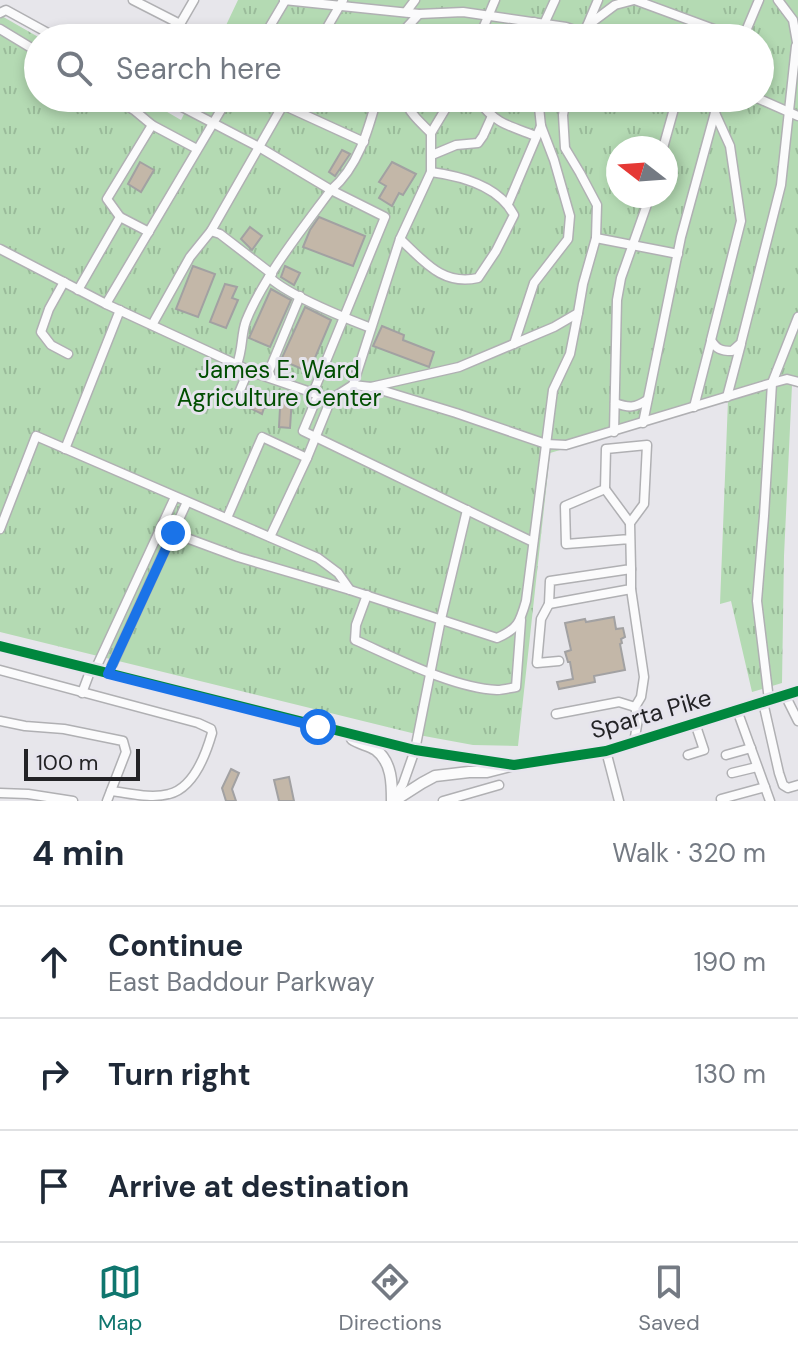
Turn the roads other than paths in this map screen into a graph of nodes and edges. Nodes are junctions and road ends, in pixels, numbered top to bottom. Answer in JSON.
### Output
{"nodes":[{"id":1,"x":11,"y":0,"type":"edge"},
{"id":2,"x":133,"y":0,"type":"edge"},
{"id":3,"x":194,"y":0,"type":"edge"},
{"id":4,"x":285,"y":0,"type":"edge"},
{"id":5,"x":415,"y":0,"type":"edge"},
{"id":6,"x":495,"y":0,"type":"edge"},
{"id":7,"x":555,"y":0,"type":"edge"},
{"id":8,"x":598,"y":0,"type":"edge"},
{"id":9,"x":634,"y":0,"type":"edge"},
{"id":10,"x":759,"y":0,"type":"edge"},
{"id":11,"x":778,"y":0,"type":"edge"},
{"id":12,"x":342,"y":2,"type":"edge"},
{"id":13,"x":3,"y":12,"type":"edge"},
{"id":14,"x":406,"y":12,"type":"junction"},
{"id":15,"x":419,"y":14,"type":"junction"},
{"id":16,"x":488,"y":16,"type":"junction"},
{"id":17,"x":534,"y":22,"type":"joint"},
{"id":18,"x":28,"y":24,"type":"edge"},
{"id":19,"x":180,"y":24,"type":"joint"},
{"id":20,"x":271,"y":24,"type":"edge"},
{"id":21,"x":329,"y":24,"type":"edge"},
{"id":22,"x":410,"y":24,"type":"edge"},
{"id":23,"x":485,"y":24,"type":"edge"},
{"id":24,"x":544,"y":24,"type":"joint"},
{"id":25,"x":589,"y":24,"type":"edge"},
{"id":26,"x":595,"y":24,"type":"edge"},
{"id":27,"x":701,"y":24,"type":"edge"},
{"id":28,"x":747,"y":24,"type":"edge"},
{"id":29,"x":0,"y":29,"type":"edge"},
{"id":30,"x":24,"y":44,"type":"edge"},
{"id":31,"x":797,"y":47,"type":"edge"},
{"id":32,"x":774,"y":105,"type":"edge"},
{"id":33,"x":136,"y":112,"type":"edge"},
{"id":34,"x":190,"y":112,"type":"edge"},
{"id":35,"x":219,"y":112,"type":"edge"},
{"id":36,"x":279,"y":112,"type":"edge"},
{"id":37,"x":306,"y":112,"type":"edge"},
{"id":38,"x":373,"y":112,"type":"edge"},
{"id":39,"x":411,"y":112,"type":"edge"},
{"id":40,"x":444,"y":112,"type":"edge"},
{"id":41,"x":488,"y":112,"type":"edge"},
{"id":42,"x":540,"y":112,"type":"edge"},
{"id":43,"x":564,"y":112,"type":"edge"},
{"id":44,"x":673,"y":112,"type":"edge"},
{"id":45,"x":715,"y":113,"type":"joint"},
{"id":46,"x":794,"y":114,"type":"edge"},
{"id":47,"x":492,"y":116,"type":"junction"},
{"id":48,"x":212,"y":124,"type":"junction"},
{"id":49,"x":152,"y":125,"type":"junction"},
{"id":50,"x":541,"y":126,"type":"junction"},
{"id":51,"x":431,"y":133,"type":"junction"},
{"id":52,"x":536,"y":136,"type":"junction"},
{"id":53,"x":666,"y":136,"type":"edge"},
{"id":54,"x":364,"y":142,"type":"junction"},
{"id":55,"x":259,"y":147,"type":"junction"},
{"id":56,"x":197,"y":149,"type":"junction"},
{"id":57,"x":432,"y":155,"type":"junction"},
{"id":58,"x":431,"y":172,"type":"junction"},
{"id":59,"x":331,"y":190,"type":"junction"},
{"id":60,"x":508,"y":204,"type":"junction"},
{"id":61,"x":646,"y":208,"type":"edge"},
{"id":62,"x":120,"y":217,"type":"junction"},
{"id":63,"x":211,"y":231,"type":"junction"},
{"id":64,"x":149,"y":232,"type":"junction"},
{"id":65,"x":596,"y":238,"type":"junction"},
{"id":66,"x":400,"y":239,"type":"junction"},
{"id":67,"x":632,"y":245,"type":"junction"},
{"id":68,"x":0,"y":249,"type":"edge"},
{"id":69,"x":678,"y":254,"type":"junction"},
{"id":70,"x":271,"y":275,"type":"junction"},
{"id":71,"x":64,"y":282,"type":"junction"},
{"id":72,"x":78,"y":290,"type":"junction"},
{"id":73,"x":300,"y":296,"type":"junction"},
{"id":74,"x":106,"y":304,"type":"junction"},
{"id":75,"x":120,"y":310,"type":"junction"},
{"id":76,"x":578,"y":313,"type":"junction"},
{"id":77,"x":344,"y":317,"type":"junction"},
{"id":78,"x":798,"y":317,"type":"edge"},
{"id":79,"x":152,"y":325,"type":"junction"},
{"id":80,"x":371,"y":328,"type":"junction"},
{"id":81,"x":711,"y":340,"type":"junction"},
{"id":82,"x":741,"y":343,"type":"junction"},
{"id":83,"x":514,"y":344,"type":"junction"},
{"id":84,"x":68,"y":354,"type":"dead end"},
{"id":85,"x":237,"y":364,"type":"junction"},
{"id":86,"x":249,"y":369,"type":"junction"},
{"id":87,"x":271,"y":378,"type":"junction"},
{"id":88,"x":798,"y":382,"type":"edge"},
{"id":89,"x":772,"y":383,"type":"junction"},
{"id":90,"x":353,"y":385,"type":"junction"},
{"id":91,"x":371,"y":387,"type":"junction"},
{"id":92,"x":315,"y":394,"type":"junction"},
{"id":93,"x":727,"y":397,"type":"junction"},
{"id":94,"x":246,"y":398,"type":"dead end"},
{"id":95,"x":331,"y":399,"type":"junction"},
{"id":96,"x":648,"y":399,"type":"junction"},
{"id":97,"x":615,"y":403,"type":"junction"},
{"id":98,"x":694,"y":407,"type":"junction"},
{"id":99,"x":643,"y":423,"type":"junction"},
{"id":100,"x":614,"y":432,"type":"junction"},
{"id":101,"x":316,"y":437,"type":"junction"},
{"id":102,"x":546,"y":444,"type":"junction"},
{"id":103,"x":65,"y":449,"type":"junction"},
{"id":104,"x":307,"y":458,"type":"junction"},
{"id":105,"x":605,"y":489,"type":"junction"},
{"id":106,"x":175,"y":497,"type":"junction"},
{"id":107,"x":187,"y":502,"type":"junction"},
{"id":108,"x":467,"y":510,"type":"junction"},
{"id":109,"x":227,"y":518,"type":"junction"},
{"id":110,"x":630,"y":523,"type":"junction"},
{"id":111,"x":0,"y":529,"type":"edge"},
{"id":112,"x":173,"y":533,"type":"junction"},
{"id":113,"x":270,"y":537,"type":"junction"},
{"id":114,"x":630,"y":539,"type":"junction"},
{"id":115,"x":533,"y":542,"type":"junction"},
{"id":116,"x":631,"y":569,"type":"junction"},
{"id":117,"x":631,"y":589,"type":"junction"},
{"id":118,"x":350,"y":590,"type":"junction"},
{"id":119,"x":132,"y":591,"type":"junction"},
{"id":120,"x":144,"y":595,"type":"junction"},
{"id":121,"x":367,"y":595,"type":"junction"},
{"id":122,"x":549,"y":604,"type":"junction"},
{"id":123,"x":441,"y":619,"type":"junction"},
{"id":124,"x":521,"y":620,"type":"junction"},
{"id":125,"x":0,"y":646,"type":"edge"},
{"id":126,"x":559,"y":661,"type":"dead end"},
{"id":127,"x":0,"y":670,"type":"edge"},
{"id":128,"x":93,"y":670,"type":"junction"},
{"id":129,"x":108,"y":674,"type":"junction"},
{"id":130,"x":431,"y":674,"type":"junction"},
{"id":131,"x":798,"y":691,"type":"edge"},
{"id":132,"x":82,"y":693,"type":"junction"},
{"id":133,"x":785,"y":695,"type":"junction"},
{"id":134,"x":766,"y":701,"type":"junction"},
{"id":135,"x":635,"y":707,"type":"junction"},
{"id":136,"x":737,"y":710,"type":"junction"},
{"id":137,"x":556,"y":714,"type":"dead end"},
{"id":138,"x":0,"y":721,"type":"edge"},
{"id":139,"x":798,"y":721,"type":"edge"},
{"id":140,"x":695,"y":723,"type":"junction"},
{"id":141,"x":344,"y":733,"type":"junction"},
{"id":142,"x":634,"y":743,"type":"junction"},
{"id":143,"x":715,"y":747,"type":"dead end"},
{"id":144,"x":751,"y":748,"type":"junction"},
{"id":145,"x":415,"y":750,"type":"junction"},
{"id":146,"x":704,"y":750,"type":"junction"},
{"id":147,"x":606,"y":751,"type":"junction"},
{"id":148,"x":688,"y":755,"type":"dead end"},
{"id":149,"x":726,"y":755,"type":"dead end"},
{"id":150,"x":514,"y":765,"type":"junction"},
{"id":151,"x":757,"y":767,"type":"junction"},
{"id":152,"x":732,"y":773,"type":"dead end"},
{"id":153,"x":499,"y":785,"type":"dead end"},
{"id":154,"x":798,"y":785,"type":"edge"},
{"id":155,"x":765,"y":787,"type":"junction"},
{"id":156,"x":111,"y":791,"type":"junction"},
{"id":157,"x":0,"y":793,"type":"edge"},
{"id":158,"x":721,"y":799,"type":"dead end"},
{"id":159,"x":73,"y":801,"type":"edge"},
{"id":160,"x":107,"y":801,"type":"edge"},
{"id":161,"x":393,"y":801,"type":"edge"},
{"id":162,"x":443,"y":801,"type":"edge"},
{"id":163,"x":619,"y":801,"type":"edge"},
{"id":164,"x":770,"y":801,"type":"edge"}],
"edges":[{"from":1,"to":13,"type":"street"},
{"from":2,"to":19,"type":"street"},
{"from":3,"to":19,"type":"street"},
{"from":4,"to":12,"type":"street"},
{"from":4,"to":20,"type":"street"},
{"from":5,"to":14,"type":"street"},
{"from":6,"to":16,"type":"street"},
{"from":7,"to":24,"type":"street"},
{"from":8,"to":25,"type":"street"},
{"from":9,"to":26,"type":"street"},
{"from":9,"to":27,"type":"street"},
{"from":10,"to":28,"type":"street"},
{"from":11,"to":31,"type":"street"},
{"from":12,"to":14,"type":"street"},
{"from":12,"to":21,"type":"street"},
{"from":13,"to":18,"type":"street"},
{"from":14,"to":15,"type":"street"},
{"from":15,"to":16,"type":"street"},
{"from":15,"to":22,"type":"street"},
{"from":16,"to":17,"type":"street"},
{"from":16,"to":23,"type":"street"},
{"from":17,"to":24,"type":"street"},
{"from":29,"to":30,"type":"street"},
{"from":31,"to":46,"type":"street"},
{"from":32,"to":46,"type":"street"},
{"from":33,"to":49,"type":"street"},
{"from":34,"to":48,"type":"street"},
{"from":35,"to":48,"type":"street"},
{"from":36,"to":55,"type":"street"},
{"from":37,"to":54,"type":"street"},
{"from":38,"to":54,"type":"street"},
{"from":39,"to":51,"type":"street"},
{"from":40,"to":51,"type":"street"},
{"from":41,"to":47,"type":"street"},
{"from":42,"to":50,"type":"street"},
{"from":43,"to":65,"type":"street"},
{"from":44,"to":53,"type":"street"},
{"from":45,"to":69,"type":"street"},
{"from":45,"to":81,"type":"street"},
{"from":46,"to":82,"type":"street"},
{"from":47,"to":52,"type":"street"},
{"from":47,"to":57,"type":"street"},
{"from":48,"to":55,"type":"street"},
{"from":48,"to":56,"type":"street"},
{"from":49,"to":56,"type":"street"},
{"from":49,"to":62,"type":"street"},
{"from":50,"to":52,"type":"street"},
{"from":50,"to":83,"type":"street"},
{"from":51,"to":57,"type":"street"},
{"from":52,"to":60,"type":"street"},
{"from":54,"to":59,"type":"street"},
{"from":55,"to":59,"type":"street"},
{"from":55,"to":63,"type":"street"},
{"from":56,"to":64,"type":"street"},
{"from":57,"to":58,"type":"street"},
{"from":58,"to":60,"type":"street"},
{"from":58,"to":66,"type":"street"},
{"from":59,"to":70,"type":"street"},
{"from":59,"to":77,"type":"street"},
{"from":60,"to":66,"type":"street"},
{"from":61,"to":67,"type":"street"},
{"from":62,"to":64,"type":"street"},
{"from":62,"to":72,"type":"street"},
{"from":63,"to":70,"type":"street"},
{"from":63,"to":79,"type":"street"},
{"from":64,"to":74,"type":"street"},
{"from":65,"to":67,"type":"street"},
{"from":65,"to":76,"type":"street"},
{"from":66,"to":80,"type":"street"},
{"from":67,"to":69,"type":"street"},
{"from":67,"to":97,"type":"street"},
{"from":68,"to":71,"type":"street"},
{"from":69,"to":96,"type":"street"},
{"from":70,"to":73,"type":"street"},
{"from":70,"to":85,"type":"street"},
{"from":71,"to":72,"type":"street"},
{"from":71,"to":84,"type":"street"},
{"from":72,"to":74,"type":"street"},
{"from":73,"to":77,"type":"street"},
{"from":73,"to":87,"type":"street"},
{"from":74,"to":75,"type":"street"},
{"from":75,"to":79,"type":"street"},
{"from":75,"to":103,"type":"street"},
{"from":76,"to":83,"type":"street"},
{"from":76,"to":102,"type":"street"},
{"from":77,"to":80,"type":"street"},
{"from":77,"to":92,"type":"street"},
{"from":78,"to":89,"type":"street"},
{"from":79,"to":85,"type":"street"},
{"from":80,"to":90,"type":"street"},
{"from":81,"to":82,"type":"street"},
{"from":81,"to":98,"type":"street"},
{"from":82,"to":93,"type":"street"},
{"from":83,"to":91,"type":"street"},
{"from":85,"to":86,"type":"street"},
{"from":86,"to":87,"type":"street"},
{"from":86,"to":94,"type":"street"},
{"from":87,"to":92,"type":"street"},
{"from":88,"to":89,"type":"street"},
{"from":89,"to":93,"type":"street"},
{"from":89,"to":134,"type":"street"},
{"from":90,"to":91,"type":"street"},
{"from":90,"to":95,"type":"street"},
{"from":91,"to":102,"type":"street"},
{"from":92,"to":95,"type":"street"},
{"from":92,"to":101,"type":"street"},
{"from":93,"to":98,"type":"street"},
{"from":95,"to":101,"type":"street"},
{"from":96,"to":97,"type":"street"},
{"from":96,"to":99,"type":"street"},
{"from":97,"to":100,"type":"street"},
{"from":98,"to":99,"type":"street"},
{"from":99,"to":100,"type":"street"},
{"from":100,"to":102,"type":"street"},
{"from":101,"to":104,"type":"street"},
{"from":101,"to":108,"type":"street"},
{"from":102,"to":115,"type":"street"},
{"from":103,"to":106,"type":"street"},
{"from":103,"to":111,"type":"street"},
{"from":104,"to":109,"type":"street"},
{"from":104,"to":113,"type":"street"},
{"from":105,"to":110,"type":"street"},
{"from":105,"to":110,"type":"street"},
{"from":105,"to":114,"type":"street"},
{"from":106,"to":107,"type":"street"},
{"from":106,"to":119,"type":"street"},
{"from":107,"to":109,"type":"street"},
{"from":107,"to":112,"type":"street"},
{"from":108,"to":115,"type":"street"},
{"from":108,"to":123,"type":"street"},
{"from":109,"to":113,"type":"street"},
{"from":110,"to":114,"type":"street"},
{"from":112,"to":118,"type":"street"},
{"from":112,"to":120,"type":"street"},
{"from":113,"to":118,"type":"street"},
{"from":114,"to":116,"type":"street"},
{"from":115,"to":124,"type":"street"},
{"from":116,"to":117,"type":"street"},
{"from":116,"to":122,"type":"street"},
{"from":117,"to":122,"type":"street"},
{"from":117,"to":135,"type":"street"},
{"from":118,"to":121,"type":"street"},
{"from":119,"to":120,"type":"street"},
{"from":119,"to":128,"type":"street"},
{"from":120,"to":129,"type":"street"},
{"from":121,"to":123,"type":"street"},
{"from":121,"to":130,"type":"street"},
{"from":122,"to":126,"type":"street"},
{"from":123,"to":124,"type":"street"},
{"from":123,"to":130,"type":"street"},
{"from":124,"to":130,"type":"street"},
{"from":125,"to":128,"type":"main road"},
{"from":127,"to":132,"type":"street"},
{"from":128,"to":129,"type":"main road"},
{"from":128,"to":132,"type":"street"},
{"from":129,"to":141,"type":"main road"},
{"from":130,"to":145,"type":"street"},
{"from":131,"to":133,"type":"main road","name":"Sparta Pike"},
{"from":132,"to":156,"type":"street"},
{"from":133,"to":134,"type":"main road","name":"Sparta Pike"},
{"from":133,"to":139,"type":"street"},
{"from":134,"to":136,"type":"main road","name":"Sparta Pike"},
{"from":134,"to":154,"type":"street"},
{"from":135,"to":137,"type":"street"},
{"from":135,"to":142,"type":"street"},
{"from":136,"to":140,"type":"main road","name":"Sparta Pike"},
{"from":136,"to":144,"type":"street"},
{"from":138,"to":156,"type":"street"},
{"from":140,"to":142,"type":"main road","name":"Sparta Pike"},
{"from":140,"to":146,"type":"street"},
{"from":141,"to":145,"type":"main road"},
{"from":141,"to":161,"type":"main road"},
{"from":142,"to":147,"type":"main road","name":"Sparta Pike"},
{"from":143,"to":146,"type":"street"},
{"from":144,"to":149,"type":"street"},
{"from":144,"to":151,"type":"street"},
{"from":145,"to":150,"type":"main road"},
{"from":145,"to":161,"type":"street"},
{"from":146,"to":148,"type":"street"},
{"from":147,"to":150,"type":"main road","name":"Sparta Pike"},
{"from":147,"to":163,"type":"street"},
{"from":150,"to":161,"type":"main road","name":"Sparta Pike"},
{"from":151,"to":152,"type":"street"},
{"from":151,"to":155,"type":"street"},
{"from":153,"to":162,"type":"street"},
{"from":155,"to":158,"type":"street"},
{"from":155,"to":164,"type":"street"},
{"from":156,"to":160,"type":"street"},
{"from":157,"to":159,"type":"street"}]}
